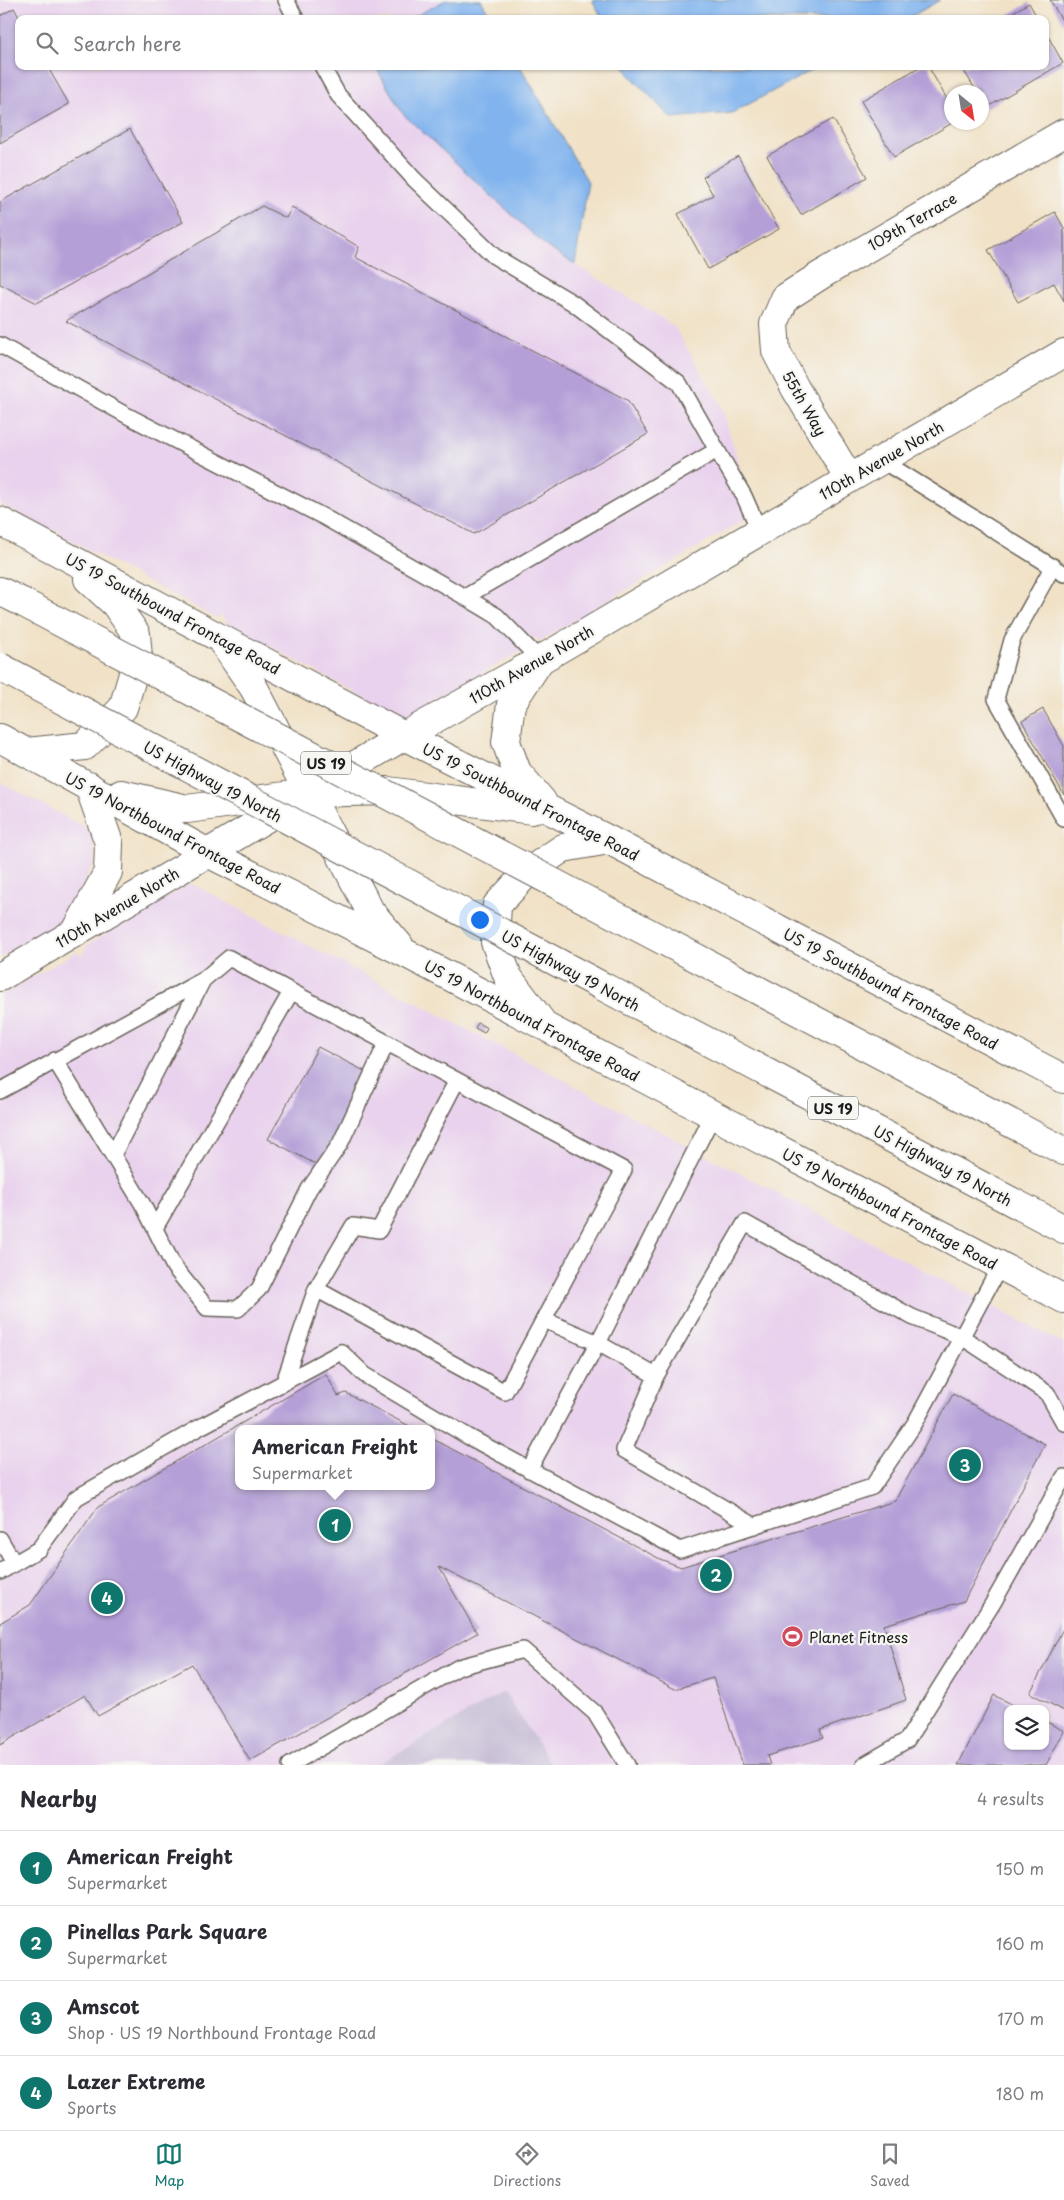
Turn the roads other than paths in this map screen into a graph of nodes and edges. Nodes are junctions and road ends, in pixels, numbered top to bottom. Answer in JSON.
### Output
{"nodes":[{"id":1,"x":286,"y":0,"type":"edge"},
{"id":2,"x":294,"y":15,"type":"edge"},
{"id":3,"x":324,"y":70,"type":"edge"},
{"id":4,"x":1064,"y":133,"type":"edge"},
{"id":5,"x":774,"y":324,"type":"joint"},
{"id":6,"x":0,"y":345,"type":"edge"},
{"id":7,"x":1064,"y":353,"type":"edge"},
{"id":8,"x":717,"y":450,"type":"junction"},
{"id":9,"x":881,"y":460,"type":"junction"},
{"id":10,"x":849,"y":478,"type":"junction"},
{"id":11,"x":0,"y":521,"type":"edge"},
{"id":12,"x":759,"y":530,"type":"junction"},
{"id":13,"x":58,"y":552,"type":"junction"},
{"id":14,"x":1058,"y":570,"type":"edge"},
{"id":15,"x":11,"y":596,"type":"edge"},
{"id":16,"x":465,"y":597,"type":"junction"},
{"id":17,"x":218,"y":636,"type":"junction"},
{"id":18,"x":540,"y":660,"type":"junction"},
{"id":19,"x":0,"y":667,"type":"edge"},
{"id":20,"x":404,"y":736,"type":"junction"},
{"id":21,"x":0,"y":738,"type":"edge"},
{"id":22,"x":27,"y":752,"type":"junction"},
{"id":23,"x":89,"y":786,"type":"junction"},
{"id":24,"x":308,"y":793,"type":"junction"},
{"id":25,"x":551,"y":812,"type":"junction"},
{"id":26,"x":1064,"y":819,"type":"edge"},
{"id":27,"x":609,"y":840,"type":"junction"},
{"id":28,"x":208,"y":853,"type":"junction"},
{"id":29,"x":76,"y":933,"type":"junction"},
{"id":30,"x":406,"y":954,"type":"junction"},
{"id":31,"x":0,"y":977,"type":"edge"},
{"id":32,"x":203,"y":980,"type":"junction"},
{"id":33,"x":292,"y":992,"type":"junction"},
{"id":34,"x":547,"y":1028,"type":"junction"},
{"id":35,"x":386,"y":1044,"type":"junction"},
{"id":36,"x":55,"y":1060,"type":"junction"},
{"id":37,"x":1064,"y":1079,"type":"edge"},
{"id":38,"x":456,"y":1082,"type":"junction"},
{"id":39,"x":0,"y":1091,"type":"edge"},
{"id":40,"x":713,"y":1115,"type":"junction"},
{"id":41,"x":1064,"y":1151,"type":"edge"},
{"id":42,"x":113,"y":1155,"type":"junction"},
{"id":43,"x":154,"y":1228,"type":"junction"},
{"id":44,"x":1064,"y":1229,"type":"edge"},
{"id":45,"x":1000,"y":1266,"type":"junction"},
{"id":46,"x":316,"y":1289,"type":"junction"},
{"id":47,"x":1064,"y":1299,"type":"edge"},
{"id":48,"x":544,"y":1320,"type":"junction"},
{"id":49,"x":962,"y":1336,"type":"junction"},
{"id":50,"x":598,"y":1343,"type":"junction"},
{"id":51,"x":656,"y":1376,"type":"junction"},
{"id":52,"x":284,"y":1382,"type":"junction"},
{"id":53,"x":1064,"y":1423,"type":"edge"},
{"id":54,"x":529,"y":1470,"type":"junction"},
{"id":55,"x":1064,"y":1477,"type":"edge"},
{"id":56,"x":755,"y":1526,"type":"junction"},
{"id":57,"x":0,"y":1539,"type":"edge"},
{"id":58,"x":14,"y":1563,"type":"junction"},
{"id":59,"x":0,"y":1572,"type":"edge"},
{"id":60,"x":290,"y":1765,"type":"edge"},
{"id":61,"x":627,"y":1765,"type":"edge"},
{"id":62,"x":864,"y":1765,"type":"edge"}],
"edges":[{"from":1,"to":2,"type":"lane"},
{"from":3,"to":8,"type":"lane"},
{"from":4,"to":5,"type":"main road","name":"109th Terrace"},
{"from":5,"to":10,"type":"main road","name":"55th Way"},
{"from":6,"to":16,"type":"lane"},
{"from":7,"to":9,"type":"main road","name":"110th Avenue North"},
{"from":8,"to":12,"type":"lane"},
{"from":8,"to":16,"type":"lane"},
{"from":9,"to":10,"type":"main road","name":"110th Avenue North"},
{"from":9,"to":14,"type":"lane"},
{"from":10,"to":12,"type":"main road","name":"110th Avenue North"},
{"from":11,"to":13,"type":"main road","name":"US 19 Southbound Frontage Road"},
{"from":12,"to":18,"type":"main road","name":"110th Avenue North"},
{"from":13,"to":17,"type":"main road","name":"US 19 Southbound Frontage Road"},
{"from":13,"to":22,"type":"main road"},
{"from":14,"to":26,"type":"lane"},
{"from":15,"to":41,"type":"main road","number":"US 19","bridge":true},
{"from":16,"to":18,"type":"lane"},
{"from":17,"to":20,"type":"main road","name":"US 19 Southbound Frontage Road"},
{"from":17,"to":24,"type":"main road"},
{"from":18,"to":20,"type":"main road","name":"110th Avenue North"},
{"from":18,"to":25,"type":"main road"},
{"from":19,"to":44,"type":"main road","name":"US Highway 19 North","number":"US 19","bridge":true},
{"from":20,"to":24,"type":"main road","name":"110th Avenue North"},
{"from":20,"to":25,"type":"main road","name":"US 19 Southbound Frontage Road"},
{"from":21,"to":22,"type":"main road","name":"US 19 Northbound Frontage Road"},
{"from":22,"to":23,"type":"main road","name":"US 19 Northbound Frontage Road"},
{"from":23,"to":24,"type":"main road"},
{"from":23,"to":28,"type":"main road","name":"US 19 Northbound Frontage Road"},
{"from":23,"to":29,"type":"main road"},
{"from":24,"to":25,"type":"main road"},
{"from":24,"to":28,"type":"main road","name":"110th Avenue North"},
{"from":24,"to":30,"type":"main road"},
{"from":25,"to":27,"type":"main road","name":"US 19 Southbound Frontage Road"},
{"from":27,"to":34,"type":"main road"},
{"from":27,"to":37,"type":"main road","name":"US 19 Southbound Frontage Road"},
{"from":28,"to":29,"type":"main road","name":"110th Avenue North"},
{"from":28,"to":30,"type":"main road","name":"US 19 Northbound Frontage Road"},
{"from":29,"to":31,"type":"main road","name":"110th Avenue North"},
{"from":30,"to":34,"type":"main road","name":"US 19 Northbound Frontage Road"},
{"from":32,"to":33,"type":"lane"},
{"from":32,"to":36,"type":"lane"},
{"from":32,"to":42,"type":"lane"},
{"from":33,"to":35,"type":"lane"},
{"from":33,"to":43,"type":"lane"},
{"from":34,"to":40,"type":"main road","name":"US 19 Northbound Frontage Road"},
{"from":35,"to":38,"type":"lane"},
{"from":35,"to":43,"type":"lane"},
{"from":36,"to":39,"type":"lane"},
{"from":36,"to":42,"type":"lane"},
{"from":38,"to":46,"type":"lane"},
{"from":38,"to":48,"type":"lane"},
{"from":40,"to":45,"type":"main road","name":"US 19 Northbound Frontage Road"},
{"from":40,"to":50,"type":"lane"},
{"from":42,"to":43,"type":"lane"},
{"from":45,"to":47,"type":"main road","name":"US 19 Northbound Frontage Road"},
{"from":45,"to":49,"type":"lane"},
{"from":46,"to":48,"type":"lane"},
{"from":46,"to":52,"type":"lane"},
{"from":48,"to":50,"type":"lane"},
{"from":49,"to":51,"type":"lane"},
{"from":49,"to":53,"type":"lane"},
{"from":49,"to":56,"type":"lane"},
{"from":50,"to":51,"type":"lane"},
{"from":50,"to":54,"type":"lane"},
{"from":51,"to":56,"type":"lane"},
{"from":52,"to":54,"type":"lane"},
{"from":52,"to":58,"type":"lane"},
{"from":54,"to":56,"type":"lane"},
{"from":55,"to":62,"type":"lane"},
{"from":57,"to":58,"type":"lane"},
{"from":58,"to":59,"type":"lane"},
{"from":60,"to":61,"type":"lane"}]}
